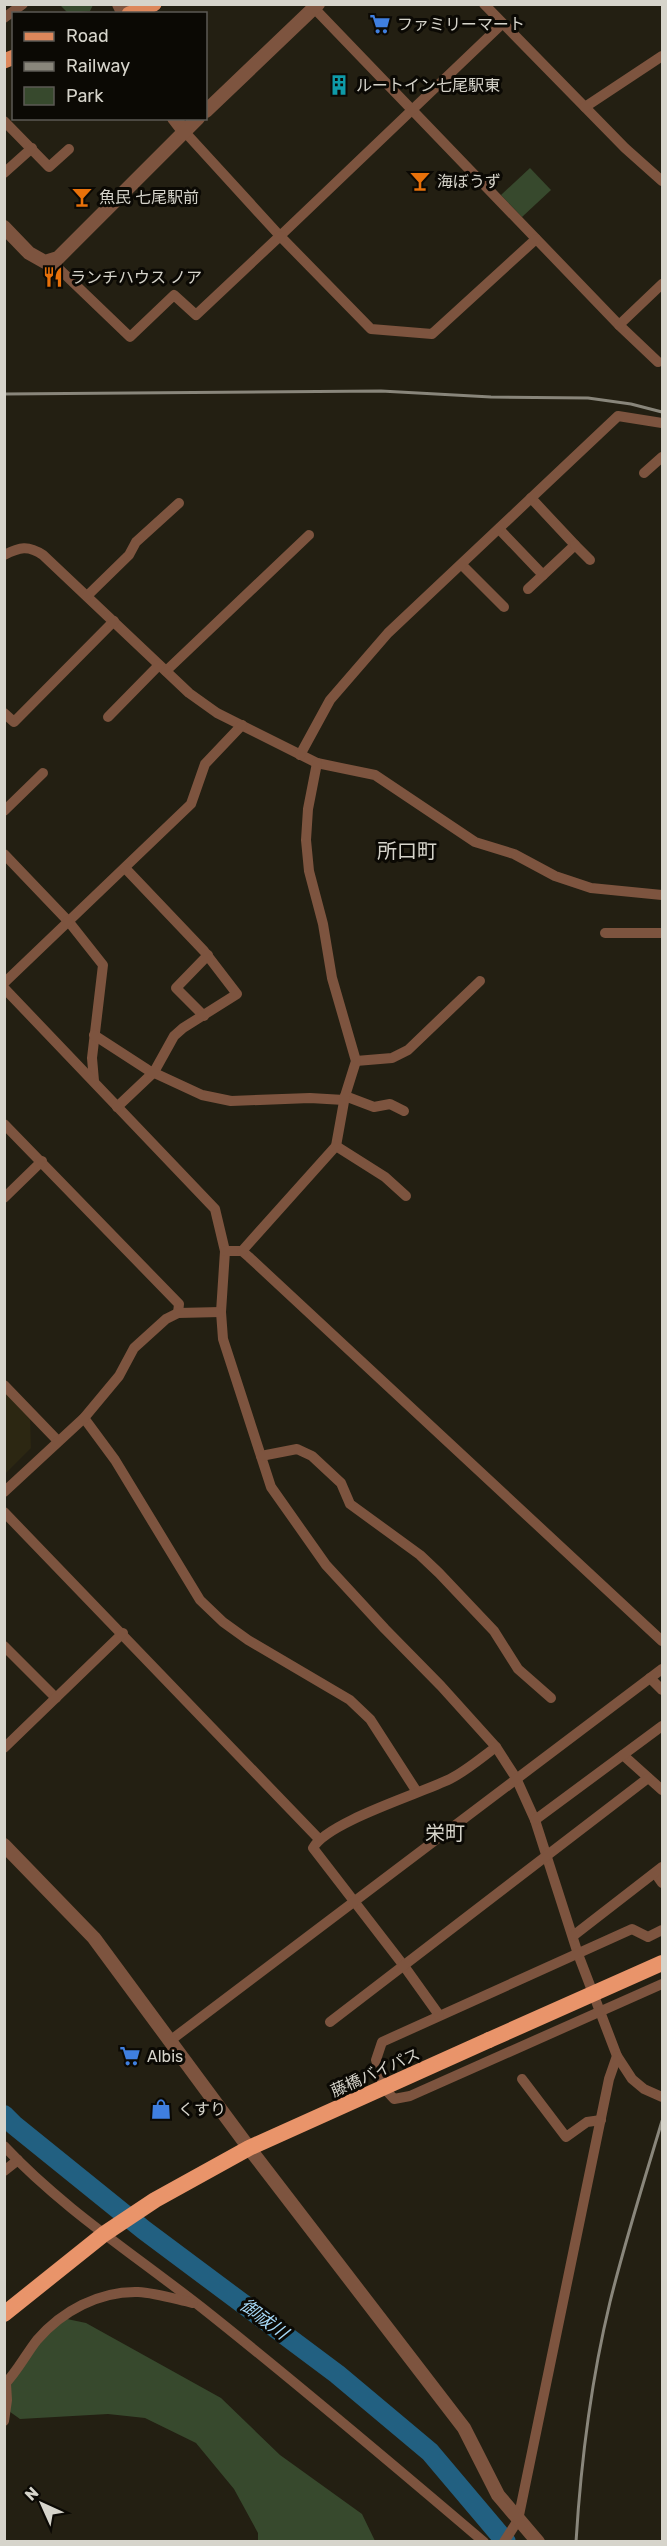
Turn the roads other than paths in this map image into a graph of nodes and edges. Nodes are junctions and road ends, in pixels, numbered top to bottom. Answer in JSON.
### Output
{"nodes":[{"id":1,"x":154,"y":4,"type":"edge"},
{"id":2,"x":484,"y":4,"type":"edge"},
{"id":3,"x":315,"y":6,"type":"edge"},
{"id":4,"x":134,"y":12,"type":"edge"},
{"id":5,"x":502,"y":24,"type":"junction"},
{"id":6,"x":663,"y":56,"type":"edge"},
{"id":7,"x":585,"y":107,"type":"junction"},
{"id":8,"x":207,"y":110,"type":"edge"},
{"id":9,"x":412,"y":110,"type":"junction"},
{"id":10,"x":176,"y":120,"type":"edge"},
{"id":11,"x":196,"y":120,"type":"edge"},
{"id":12,"x":4,"y":121,"type":"edge"},
{"id":13,"x":184,"y":131,"type":"junction"},
{"id":14,"x":32,"y":148,"type":"junction"},
{"id":15,"x":69,"y":149,"type":"dead end"},
{"id":16,"x":4,"y":174,"type":"edge"},
{"id":17,"x":663,"y":181,"type":"edge"},
{"id":18,"x":4,"y":227,"type":"edge"},
{"id":19,"x":280,"y":236,"type":"junction"},
{"id":20,"x":536,"y":239,"type":"junction"},
{"id":21,"x":58,"y":258,"type":"junction"},
{"id":22,"x":663,"y":284,"type":"edge"},
{"id":23,"x":619,"y":325,"type":"junction"},
{"id":24,"x":658,"y":362,"type":"dead end"},
{"id":25,"x":663,"y":423,"type":"edge"},
{"id":26,"x":663,"y":457,"type":"edge"},
{"id":27,"x":645,"y":473,"type":"dead end"},
{"id":28,"x":531,"y":498,"type":"junction"},
{"id":29,"x":179,"y":503,"type":"dead end"},
{"id":30,"x":500,"y":530,"type":"junction"},
{"id":31,"x":309,"y":535,"type":"dead end"},
{"id":32,"x":575,"y":545,"type":"junction"},
{"id":33,"x":4,"y":555,"type":"edge"},
{"id":34,"x":590,"y":560,"type":"dead end"},
{"id":35,"x":462,"y":565,"type":"junction"},
{"id":36,"x":543,"y":575,"type":"junction"},
{"id":37,"x":528,"y":589,"type":"dead end"},
{"id":38,"x":87,"y":596,"type":"junction"},
{"id":39,"x":504,"y":608,"type":"dead end"},
{"id":40,"x":114,"y":621,"type":"junction"},
{"id":41,"x":163,"y":668,"type":"junction"},
{"id":42,"x":4,"y":713,"type":"edge"},
{"id":43,"x":108,"y":717,"type":"dead end"},
{"id":44,"x":242,"y":725,"type":"junction"},
{"id":45,"x":300,"y":755,"type":"junction"},
{"id":46,"x":317,"y":763,"type":"junction"},
{"id":47,"x":43,"y":774,"type":"dead end"},
{"id":48,"x":4,"y":811,"type":"edge"},
{"id":49,"x":4,"y":854,"type":"edge"},
{"id":50,"x":124,"y":868,"type":"junction"},
{"id":51,"x":663,"y":895,"type":"edge"},
{"id":52,"x":69,"y":922,"type":"junction"},
{"id":53,"x":605,"y":933,"type":"dead end"},
{"id":54,"x":663,"y":933,"type":"edge"},
{"id":55,"x":208,"y":955,"type":"junction"},
{"id":56,"x":480,"y":981,"type":"dead end"},
{"id":57,"x":4,"y":983,"type":"edge"},
{"id":58,"x":4,"y":988,"type":"edge"},
{"id":59,"x":204,"y":1016,"type":"junction"},
{"id":60,"x":94,"y":1035,"type":"junction"},
{"id":61,"x":356,"y":1061,"type":"junction"},
{"id":62,"x":154,"y":1072,"type":"junction"},
{"id":63,"x":94,"y":1081,"type":"junction"},
{"id":64,"x":345,"y":1098,"type":"junction"},
{"id":65,"x":117,"y":1107,"type":"junction"},
{"id":66,"x":404,"y":1111,"type":"dead end"},
{"id":67,"x":4,"y":1124,"type":"edge"},
{"id":68,"x":336,"y":1146,"type":"junction"},
{"id":69,"x":42,"y":1161,"type":"junction"},
{"id":70,"x":406,"y":1196,"type":"dead end"},
{"id":71,"x":4,"y":1198,"type":"edge"},
{"id":72,"x":225,"y":1251,"type":"junction"},
{"id":73,"x":242,"y":1251,"type":"junction"},
{"id":74,"x":221,"y":1312,"type":"junction"},
{"id":75,"x":178,"y":1313,"type":"junction"},
{"id":76,"x":4,"y":1385,"type":"edge"},
{"id":77,"x":84,"y":1418,"type":"junction"},
{"id":78,"x":58,"y":1441,"type":"junction"},
{"id":79,"x":261,"y":1456,"type":"junction"},
{"id":80,"x":4,"y":1492,"type":"edge"},
{"id":81,"x":4,"y":1512,"type":"edge"},
{"id":82,"x":123,"y":1633,"type":"junction"},
{"id":83,"x":663,"y":1641,"type":"edge"},
{"id":84,"x":4,"y":1646,"type":"edge"},
{"id":85,"x":663,"y":1669,"type":"edge"},
{"id":86,"x":650,"y":1678,"type":"junction"},
{"id":87,"x":663,"y":1690,"type":"edge"},
{"id":88,"x":56,"y":1698,"type":"junction"},
{"id":89,"x":551,"y":1698,"type":"dead end"},
{"id":90,"x":663,"y":1726,"type":"edge"},
{"id":91,"x":496,"y":1747,"type":"junction"},
{"id":92,"x":4,"y":1748,"type":"edge"},
{"id":93,"x":623,"y":1755,"type":"junction"},
{"id":94,"x":516,"y":1778,"type":"junction"},
{"id":95,"x":648,"y":1778,"type":"junction"},
{"id":96,"x":663,"y":1790,"type":"edge"},
{"id":97,"x":417,"y":1792,"type":"junction"},
{"id":98,"x":535,"y":1820,"type":"junction"},
{"id":99,"x":318,"y":1838,"type":"junction"},
{"id":100,"x":4,"y":1845,"type":"edge"},
{"id":101,"x":547,"y":1855,"type":"junction"},
{"id":102,"x":659,"y":1870,"type":"edge"},
{"id":103,"x":663,"y":1883,"type":"edge"},
{"id":104,"x":354,"y":1901,"type":"junction"},
{"id":105,"x":663,"y":1930,"type":"edge"},
{"id":106,"x":573,"y":1936,"type":"junction"},
{"id":107,"x":578,"y":1954,"type":"junction"},
{"id":108,"x":663,"y":1963,"type":"edge"},
{"id":109,"x":404,"y":1966,"type":"junction"},
{"id":110,"x":663,"y":1984,"type":"edge"},
{"id":111,"x":600,"y":2012,"type":"junction"},
{"id":112,"x":439,"y":2015,"type":"junction"},
{"id":113,"x":330,"y":2022,"type":"dead end"},
{"id":114,"x":171,"y":2040,"type":"junction"},
{"id":115,"x":617,"y":2056,"type":"junction"},
{"id":116,"x":522,"y":2079,"type":"dead end"},
{"id":117,"x":384,"y":2088,"type":"junction"},
{"id":118,"x":663,"y":2097,"type":"edge"},
{"id":119,"x":601,"y":2120,"type":"junction"},
{"id":120,"x":4,"y":2146,"type":"edge"},
{"id":121,"x":249,"y":2148,"type":"junction"},
{"id":122,"x":18,"y":2160,"type":"junction"},
{"id":123,"x":4,"y":2171,"type":"edge"},
{"id":124,"x":108,"y":2231,"type":"junction"},
{"id":125,"x":196,"y":2303,"type":"junction"},
{"id":126,"x":4,"y":2314,"type":"edge"},
{"id":127,"x":5,"y":2384,"type":"edge"},
{"id":128,"x":4,"y":2421,"type":"edge"},
{"id":129,"x":518,"y":2520,"type":"junction"},
{"id":130,"x":507,"y":2537,"type":"edge"},
{"id":131,"x":484,"y":2541,"type":"edge"},
{"id":132,"x":538,"y":2541,"type":"edge"}],
"edges":[{"from":1,"to":4,"type":"main road"},
{"from":2,"to":5,"type":"street"},
{"from":3,"to":8,"type":"street"},
{"from":3,"to":9,"type":"street"},
{"from":5,"to":7,"type":"street"},
{"from":5,"to":9,"type":"street"},
{"from":6,"to":7,"type":"street"},
{"from":7,"to":17,"type":"street"},
{"from":9,"to":19,"type":"street"},
{"from":9,"to":20,"type":"street"},
{"from":10,"to":13,"type":"street"},
{"from":11,"to":13,"type":"street"},
{"from":12,"to":14,"type":"street"},
{"from":13,"to":19,"type":"street"},
{"from":13,"to":21,"type":"street"},
{"from":14,"to":15,"type":"street"},
{"from":14,"to":16,"type":"street"},
{"from":18,"to":21,"type":"street"},
{"from":19,"to":20,"type":"street"},
{"from":19,"to":21,"type":"street"},
{"from":20,"to":23,"type":"street"},
{"from":22,"to":23,"type":"street"},
{"from":23,"to":24,"type":"street"},
{"from":25,"to":28,"type":"street"},
{"from":26,"to":27,"type":"street"},
{"from":28,"to":30,"type":"street"},
{"from":28,"to":32,"type":"street"},
{"from":29,"to":38,"type":"street"},
{"from":30,"to":35,"type":"street"},
{"from":30,"to":36,"type":"street"},
{"from":31,"to":41,"type":"street"},
{"from":32,"to":34,"type":"street"},
{"from":32,"to":36,"type":"street"},
{"from":33,"to":38,"type":"street"},
{"from":35,"to":39,"type":"street"},
{"from":35,"to":45,"type":"street"},
{"from":36,"to":37,"type":"street"},
{"from":38,"to":40,"type":"street"},
{"from":40,"to":41,"type":"street"},
{"from":40,"to":42,"type":"street"},
{"from":41,"to":43,"type":"street"},
{"from":41,"to":44,"type":"street"},
{"from":44,"to":45,"type":"street"},
{"from":44,"to":50,"type":"street"},
{"from":45,"to":46,"type":"street"},
{"from":46,"to":51,"type":"street"},
{"from":46,"to":61,"type":"street"},
{"from":47,"to":48,"type":"street"},
{"from":49,"to":52,"type":"street"},
{"from":50,"to":52,"type":"street"},
{"from":50,"to":55,"type":"street"},
{"from":52,"to":57,"type":"street"},
{"from":52,"to":60,"type":"street"},
{"from":53,"to":54,"type":"street"},
{"from":55,"to":59,"type":"street"},
{"from":55,"to":59,"type":"street"},
{"from":56,"to":61,"type":"street"},
{"from":58,"to":63,"type":"street"},
{"from":59,"to":62,"type":"street"},
{"from":60,"to":62,"type":"street"},
{"from":60,"to":63,"type":"street"},
{"from":61,"to":64,"type":"street"},
{"from":62,"to":64,"type":"street"},
{"from":62,"to":65,"type":"street"},
{"from":63,"to":65,"type":"street"},
{"from":64,"to":66,"type":"street"},
{"from":64,"to":68,"type":"street"},
{"from":65,"to":72,"type":"street"},
{"from":67,"to":69,"type":"street"},
{"from":68,"to":70,"type":"street"},
{"from":68,"to":73,"type":"street"},
{"from":69,"to":71,"type":"street"},
{"from":69,"to":75,"type":"street"},
{"from":72,"to":73,"type":"street"},
{"from":72,"to":74,"type":"street"},
{"from":73,"to":83,"type":"street"},
{"from":74,"to":75,"type":"street"},
{"from":74,"to":79,"type":"street"},
{"from":75,"to":77,"type":"street"},
{"from":76,"to":78,"type":"street"},
{"from":77,"to":78,"type":"street"},
{"from":77,"to":97,"type":"street"},
{"from":78,"to":80,"type":"street"},
{"from":79,"to":89,"type":"street"},
{"from":79,"to":91,"type":"street"},
{"from":81,"to":82,"type":"street"},
{"from":82,"to":88,"type":"street"},
{"from":82,"to":99,"type":"street"},
{"from":84,"to":88,"type":"street"},
{"from":85,"to":86,"type":"street"},
{"from":86,"to":87,"type":"street"},
{"from":86,"to":94,"type":"street"},
{"from":88,"to":92,"type":"street"},
{"from":90,"to":93,"type":"street"},
{"from":91,"to":94,"type":"street"},
{"from":91,"to":97,"type":"street"},
{"from":93,"to":95,"type":"street"},
{"from":93,"to":98,"type":"street"},
{"from":94,"to":98,"type":"street"},
{"from":94,"to":104,"type":"street"},
{"from":95,"to":96,"type":"street"},
{"from":95,"to":101,"type":"street"},
{"from":97,"to":99,"type":"street"},
{"from":98,"to":101,"type":"street"},
{"from":99,"to":104,"type":"street"},
{"from":100,"to":114,"type":"street"},
{"from":101,"to":106,"type":"street"},
{"from":101,"to":109,"type":"street"},
{"from":102,"to":103,"type":"street"},
{"from":102,"to":106,"type":"street"},
{"from":104,"to":109,"type":"street"},
{"from":104,"to":114,"type":"street"},
{"from":105,"to":107,"type":"street"},
{"from":106,"to":107,"type":"street"},
{"from":107,"to":111,"type":"street"},
{"from":107,"to":112,"type":"street"},
{"from":108,"to":117,"type":"highway","name":"藤橋バイパス","bridge":true},
{"from":109,"to":112,"type":"street"},
{"from":109,"to":113,"type":"street"},
{"from":110,"to":111,"type":"street"},
{"from":111,"to":115,"type":"street"},
{"from":111,"to":117,"type":"street"},
{"from":112,"to":117,"type":"street"},
{"from":114,"to":121,"type":"street"},
{"from":115,"to":118,"type":"street"},
{"from":115,"to":119,"type":"street"},
{"from":116,"to":119,"type":"street"},
{"from":117,"to":121,"type":"highway","name":"藤橋バイパス"},
{"from":119,"to":129,"type":"street"},
{"from":120,"to":122,"type":"street"},
{"from":121,"to":124,"type":"highway","name":"藤橋バイパス"},
{"from":121,"to":129,"type":"street"},
{"from":122,"to":123,"type":"street"},
{"from":122,"to":124,"type":"street"},
{"from":124,"to":125,"type":"street"},
{"from":124,"to":126,"type":"highway","name":"藤橋バイパス"},
{"from":125,"to":127,"type":"street"},
{"from":125,"to":131,"type":"street"},
{"from":127,"to":128,"type":"street"},
{"from":129,"to":130,"type":"street"},
{"from":129,"to":132,"type":"street"}]}
